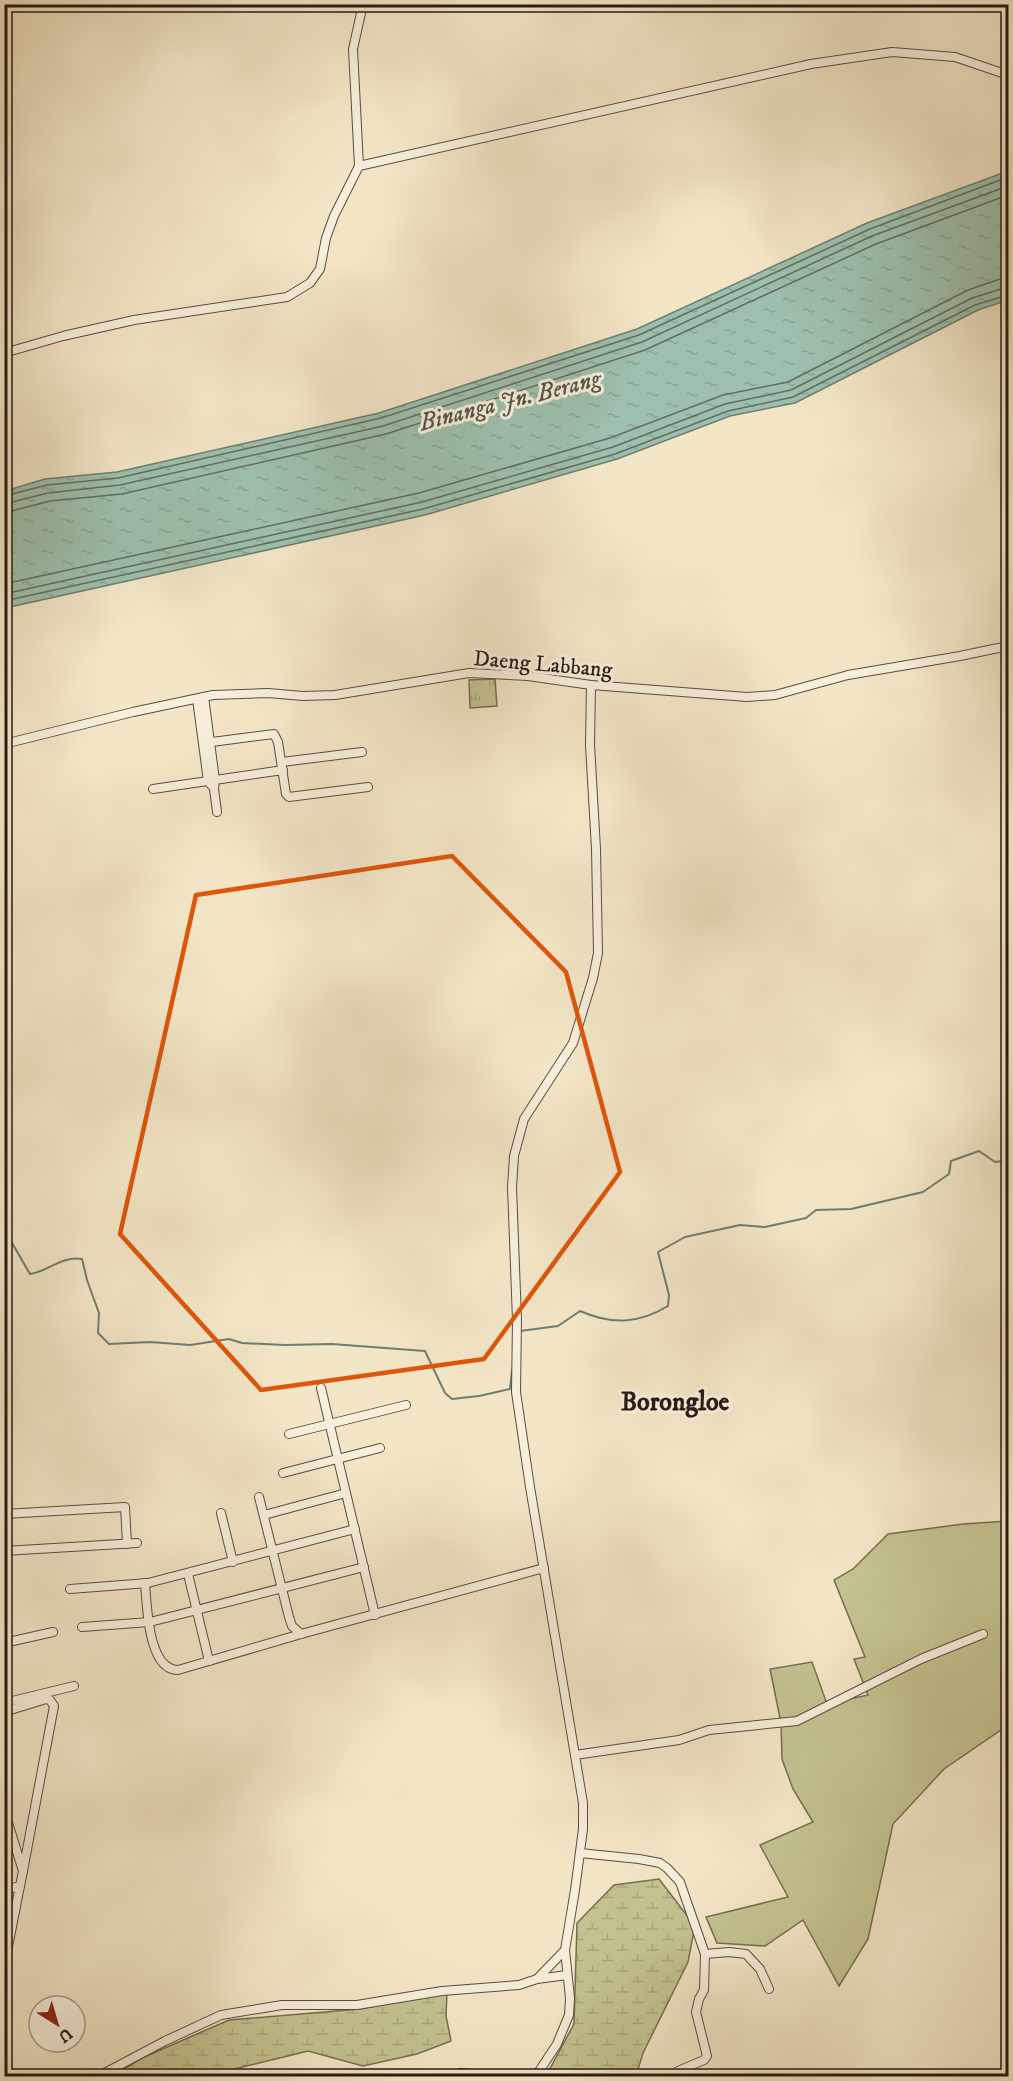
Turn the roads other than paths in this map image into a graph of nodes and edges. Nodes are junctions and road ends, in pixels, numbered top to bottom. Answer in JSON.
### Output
{"nodes":[{"id":1,"x":363,"y":4,"type":"edge"},
{"id":2,"x":1008,"y":75,"type":"edge"},
{"id":3,"x":359,"y":166,"type":"junction"},
{"id":4,"x":4,"y":353,"type":"edge"},
{"id":5,"x":1008,"y":646,"type":"edge"},
{"id":6,"x":591,"y":685,"type":"junction"},
{"id":7,"x":200,"y":698,"type":"junction"},
{"id":8,"x":207,"y":743,"type":"junction"},
{"id":9,"x":4,"y":744,"type":"edge"},
{"id":10,"x":362,"y":752,"type":"dead end"},
{"id":11,"x":282,"y":766,"type":"junction"},
{"id":12,"x":212,"y":783,"type":"junction"},
{"id":13,"x":368,"y":787,"type":"dead end"},
{"id":14,"x":153,"y":789,"type":"dead end"},
{"id":15,"x":217,"y":812,"type":"dead end"},
{"id":16,"x":321,"y":1388,"type":"dead end"},
{"id":17,"x":405,"y":1405,"type":"dead end"},
{"id":18,"x":330,"y":1424,"type":"junction"},
{"id":19,"x":289,"y":1434,"type":"dead end"},
{"id":20,"x":380,"y":1448,"type":"dead end"},
{"id":21,"x":338,"y":1458,"type":"junction"},
{"id":22,"x":283,"y":1473,"type":"dead end"},
{"id":23,"x":346,"y":1493,"type":"junction"},
{"id":24,"x":259,"y":1497,"type":"dead end"},
{"id":25,"x":221,"y":1513,"type":"dead end"},
{"id":26,"x":4,"y":1514,"type":"edge"},
{"id":27,"x":264,"y":1515,"type":"junction"},
{"id":28,"x":355,"y":1529,"type":"junction"},
{"id":29,"x":137,"y":1543,"type":"dead end"},
{"id":30,"x":127,"y":1544,"type":"junction"},
{"id":31,"x":4,"y":1551,"type":"edge"},
{"id":32,"x":273,"y":1551,"type":"junction"},
{"id":33,"x":233,"y":1562,"type":"junction"},
{"id":34,"x":364,"y":1567,"type":"junction"},
{"id":35,"x":544,"y":1568,"type":"junction"},
{"id":36,"x":188,"y":1574,"type":"junction"},
{"id":37,"x":145,"y":1583,"type":"junction"},
{"id":38,"x":282,"y":1587,"type":"junction"},
{"id":39,"x":70,"y":1589,"type":"dead end"},
{"id":40,"x":197,"y":1610,"type":"junction"},
{"id":41,"x":375,"y":1615,"type":"junction"},
{"id":42,"x":150,"y":1622,"type":"junction"},
{"id":43,"x":82,"y":1627,"type":"dead end"},
{"id":44,"x":53,"y":1632,"type":"dead end"},
{"id":45,"x":301,"y":1634,"type":"junction"},
{"id":46,"x":982,"y":1634,"type":"dead end"},
{"id":47,"x":4,"y":1643,"type":"edge"},
{"id":48,"x":209,"y":1661,"type":"junction"},
{"id":49,"x":74,"y":1686,"type":"dead end"},
{"id":50,"x":4,"y":1703,"type":"edge"},
{"id":51,"x":4,"y":1712,"type":"edge"},
{"id":52,"x":575,"y":1755,"type":"junction"},
{"id":53,"x":4,"y":1810,"type":"edge"},
{"id":54,"x":8,"y":1832,"type":"edge"},
{"id":55,"x":580,"y":1853,"type":"junction"},
{"id":56,"x":23,"y":1870,"type":"junction"},
{"id":57,"x":21,"y":1886,"type":"junction"},
{"id":58,"x":4,"y":1890,"type":"edge"},
{"id":59,"x":564,"y":1950,"type":"junction"},
{"id":60,"x":705,"y":1954,"type":"junction"},
{"id":61,"x":4,"y":1967,"type":"edge"},
{"id":62,"x":567,"y":1975,"type":"junction"},
{"id":63,"x":537,"y":1979,"type":"junction"},
{"id":64,"x":769,"y":1989,"type":"dead end"},
{"id":65,"x":678,"y":2071,"type":"dead end"},
{"id":66,"x":460,"y":2073,"type":"dead end"},
{"id":67,"x":99,"y":2076,"type":"edge"},
{"id":68,"x":497,"y":2076,"type":"edge"},
{"id":69,"x":536,"y":2076,"type":"edge"}],
"edges":[{"from":1,"to":3,"type":"street"},
{"from":2,"to":3,"type":"street"},
{"from":3,"to":4,"type":"street"},
{"from":5,"to":6,"type":"street","name":"Daeng Labbang"},
{"from":6,"to":7,"type":"street","name":"Daeng Labbang"},
{"from":6,"to":35,"type":"street"},
{"from":7,"to":8,"type":"street"},
{"from":7,"to":9,"type":"street","name":"Daeng Labbang"},
{"from":8,"to":11,"type":"street"},
{"from":8,"to":12,"type":"street"},
{"from":10,"to":11,"type":"street"},
{"from":11,"to":12,"type":"street"},
{"from":11,"to":13,"type":"street"},
{"from":12,"to":14,"type":"street"},
{"from":12,"to":15,"type":"street"},
{"from":16,"to":18,"type":"street"},
{"from":17,"to":18,"type":"street"},
{"from":18,"to":19,"type":"street"},
{"from":18,"to":21,"type":"street"},
{"from":20,"to":21,"type":"street"},
{"from":21,"to":22,"type":"street"},
{"from":21,"to":23,"type":"street"},
{"from":23,"to":27,"type":"street"},
{"from":23,"to":28,"type":"street"},
{"from":24,"to":27,"type":"street"},
{"from":25,"to":33,"type":"street"},
{"from":26,"to":30,"type":"street"},
{"from":27,"to":32,"type":"street"},
{"from":28,"to":32,"type":"street"},
{"from":28,"to":34,"type":"street"},
{"from":29,"to":30,"type":"street"},
{"from":30,"to":31,"type":"street"},
{"from":32,"to":33,"type":"street"},
{"from":32,"to":38,"type":"street"},
{"from":33,"to":36,"type":"street"},
{"from":34,"to":38,"type":"street"},
{"from":34,"to":41,"type":"street"},
{"from":35,"to":41,"type":"street"},
{"from":35,"to":52,"type":"street"},
{"from":36,"to":37,"type":"street"},
{"from":36,"to":40,"type":"street"},
{"from":37,"to":39,"type":"street"},
{"from":37,"to":42,"type":"street"},
{"from":38,"to":40,"type":"street"},
{"from":38,"to":45,"type":"street"},
{"from":40,"to":42,"type":"street"},
{"from":40,"to":48,"type":"street"},
{"from":41,"to":45,"type":"street"},
{"from":42,"to":43,"type":"street"},
{"from":42,"to":48,"type":"street"},
{"from":44,"to":47,"type":"street"},
{"from":45,"to":48,"type":"street"},
{"from":46,"to":52,"type":"street"},
{"from":49,"to":50,"type":"street"},
{"from":51,"to":56,"type":"street"},
{"from":52,"to":55,"type":"street"},
{"from":53,"to":54,"type":"street"},
{"from":54,"to":56,"type":"street"},
{"from":55,"to":59,"type":"street"},
{"from":55,"to":60,"type":"street"},
{"from":56,"to":57,"type":"street"},
{"from":57,"to":58,"type":"street"},
{"from":57,"to":61,"type":"street"},
{"from":59,"to":62,"type":"street"},
{"from":59,"to":63,"type":"street"},
{"from":60,"to":64,"type":"street"},
{"from":60,"to":65,"type":"street"},
{"from":62,"to":63,"type":"street"},
{"from":62,"to":69,"type":"street"},
{"from":63,"to":67,"type":"street"},
{"from":66,"to":68,"type":"street"}]}
